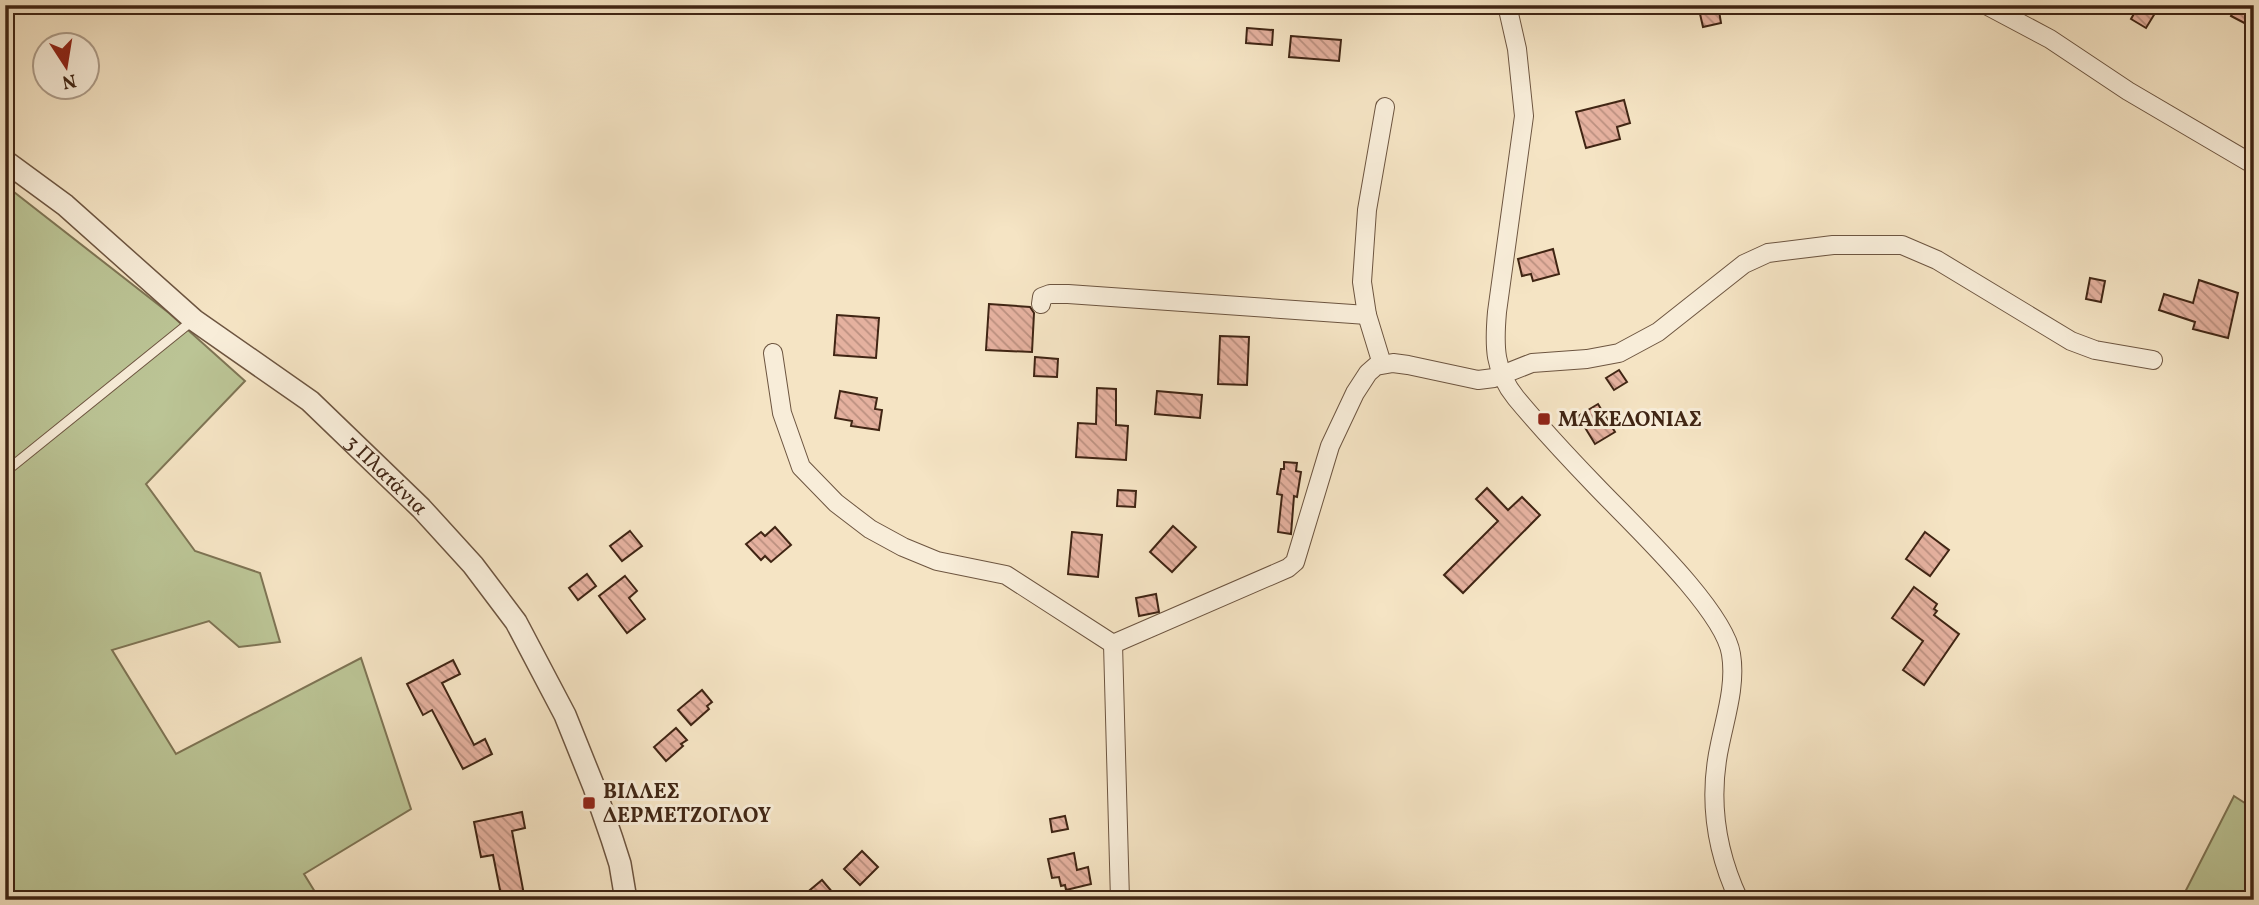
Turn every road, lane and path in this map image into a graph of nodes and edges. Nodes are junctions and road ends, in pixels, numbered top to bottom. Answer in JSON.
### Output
{"nodes":[{"id":1,"x":1507,"y":5,"type":"edge"},
{"id":2,"x":1986,"y":5,"type":"edge"},
{"id":3,"x":1384,"y":107,"type":"dead end"},
{"id":4,"x":5,"y":162,"type":"edge"},
{"id":5,"x":2254,"y":165,"type":"edge"},
{"id":6,"x":1041,"y":304,"type":"dead end"},
{"id":7,"x":1367,"y":315,"type":"junction"},
{"id":8,"x":194,"y":320,"type":"junction"},
{"id":9,"x":773,"y":353,"type":"dead end"},
{"id":10,"x":2153,"y":360,"type":"dead end"},
{"id":11,"x":1382,"y":364,"type":"junction"},
{"id":12,"x":1501,"y":376,"type":"junction"},
{"id":13,"x":5,"y":472,"type":"edge"},
{"id":14,"x":1113,"y":644,"type":"junction"},
{"id":15,"x":626,"y":900,"type":"edge"},
{"id":16,"x":1120,"y":900,"type":"edge"},
{"id":17,"x":1739,"y":900,"type":"edge"}],
"edges":[{"from":1,"to":12,"type":"street"},
{"from":2,"to":5,"type":"street"},
{"from":3,"to":7,"type":"street"},
{"from":4,"to":8,"type":"street","name":"3 Πλατάνια"},
{"from":6,"to":7,"type":"street"},
{"from":7,"to":11,"type":"street"},
{"from":8,"to":13,"type":"lane"},
{"from":8,"to":15,"type":"street","name":"3 Πλατάνια"},
{"from":9,"to":14,"type":"street"},
{"from":10,"to":12,"type":"street"},
{"from":11,"to":12,"type":"street"},
{"from":11,"to":14,"type":"street"},
{"from":12,"to":17,"type":"street"},
{"from":14,"to":16,"type":"street"}]}
